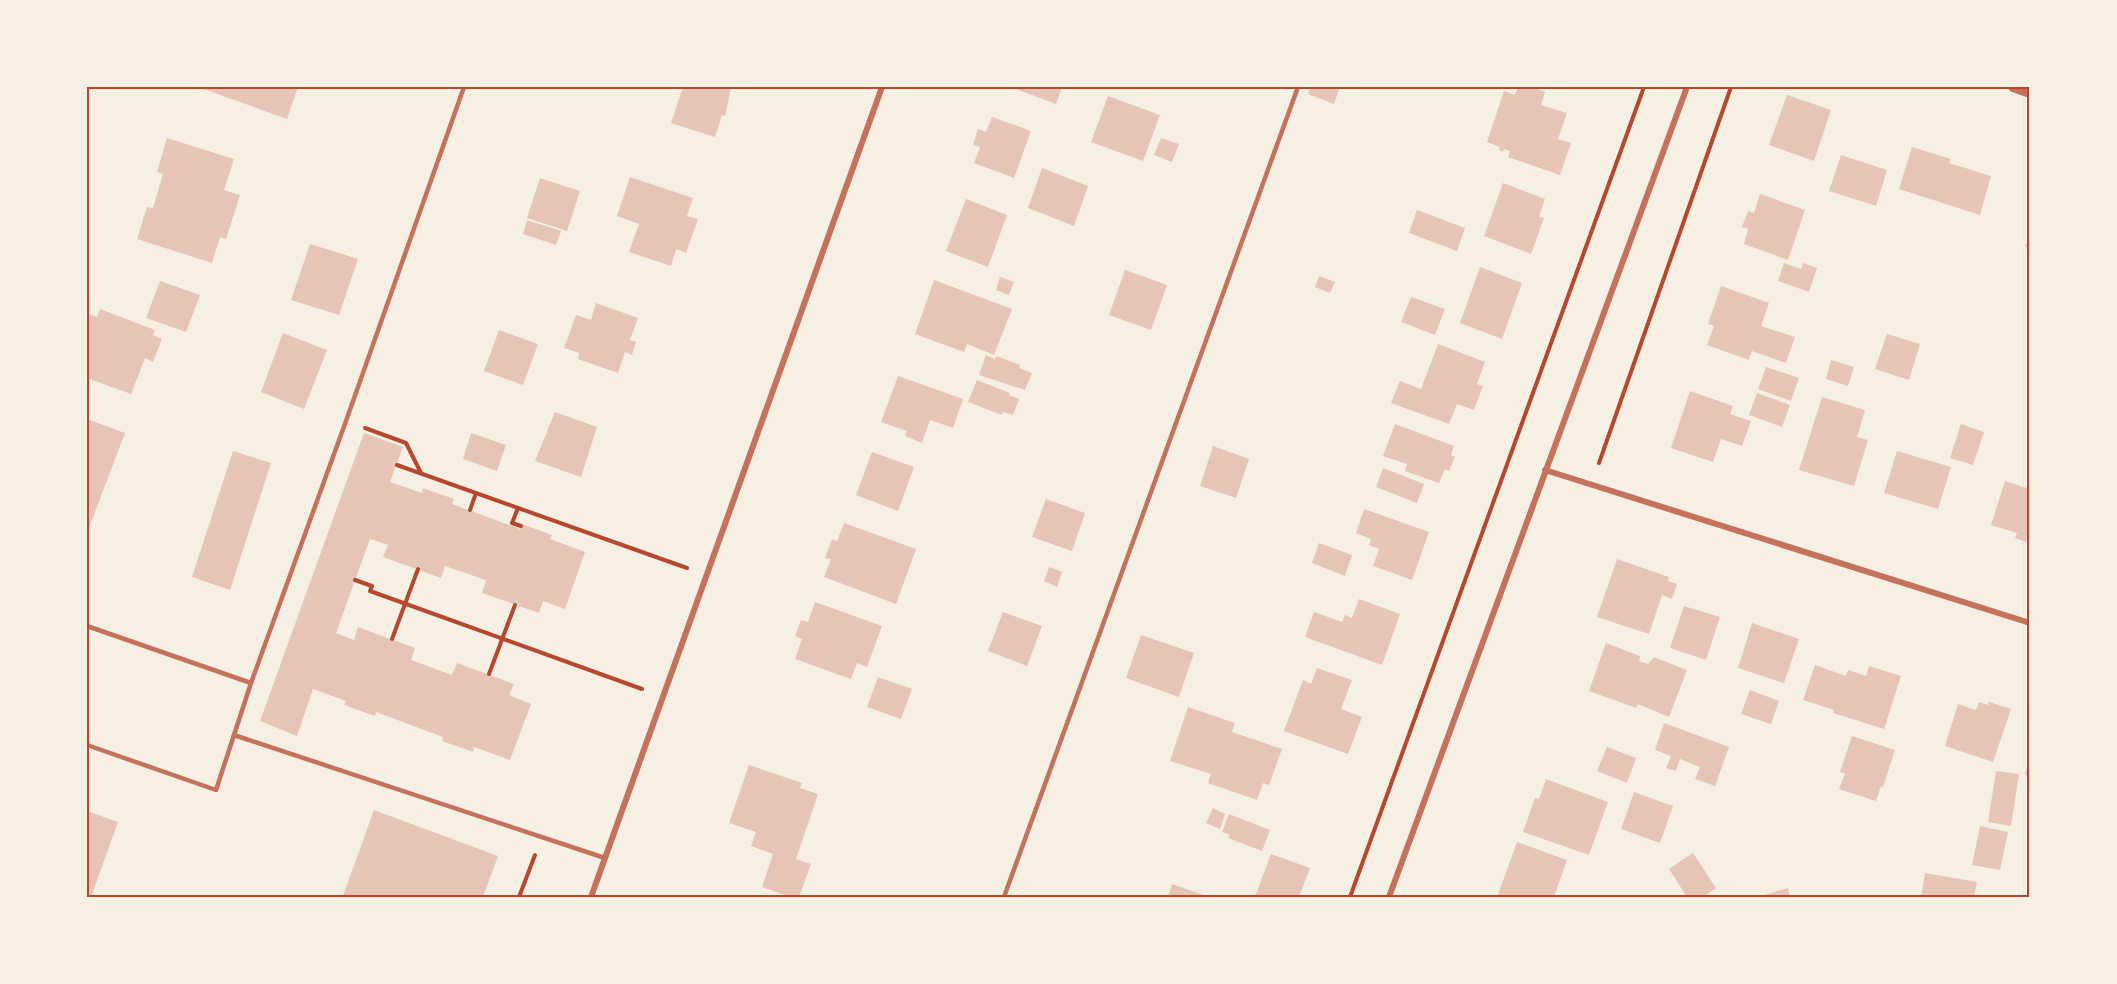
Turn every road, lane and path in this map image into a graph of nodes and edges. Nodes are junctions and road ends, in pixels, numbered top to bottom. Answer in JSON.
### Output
{"nodes":[{"id":1,"x":464,"y":87,"type":"edge"},
{"id":2,"x":882,"y":87,"type":"edge"},
{"id":3,"x":1298,"y":87,"type":"edge"},
{"id":4,"x":1644,"y":87,"type":"edge"},
{"id":5,"x":1687,"y":87,"type":"edge"},
{"id":6,"x":1731,"y":87,"type":"edge"},
{"id":7,"x":2013,"y":87,"type":"edge"},
{"id":8,"x":2030,"y":93,"type":"edge"},
{"id":9,"x":368,"y":429,"type":"dead end"},
{"id":10,"x":397,"y":465,"type":"dead end"},
{"id":11,"x":1545,"y":470,"type":"junction"},
{"id":12,"x":421,"y":473,"type":"junction"},
{"id":13,"x":1591,"y":485,"type":"junction"},
{"id":14,"x":476,"y":493,"type":"junction"},
{"id":15,"x":518,"y":508,"type":"junction"},
{"id":16,"x":470,"y":510,"type":"dead end"},
{"id":17,"x":521,"y":526,"type":"dead end"},
{"id":18,"x":676,"y":564,"type":"dead end"},
{"id":19,"x":418,"y":569,"type":"dead end"},
{"id":20,"x":355,"y":580,"type":"dead end"},
{"id":21,"x":405,"y":603,"type":"junction"},
{"id":22,"x":515,"y":605,"type":"dead end"},
{"id":23,"x":2030,"y":623,"type":"edge"},
{"id":24,"x":87,"y":626,"type":"edge"},
{"id":25,"x":502,"y":638,"type":"junction"},
{"id":26,"x":392,"y":639,"type":"dead end"},
{"id":27,"x":489,"y":675,"type":"dead end"},
{"id":28,"x":251,"y":683,"type":"junction"},
{"id":29,"x":632,"y":685,"type":"dead end"},
{"id":30,"x":234,"y":735,"type":"junction"},
{"id":31,"x":87,"y":745,"type":"edge"},
{"id":32,"x":534,"y":856,"type":"dead end"},
{"id":33,"x":605,"y":858,"type":"junction"},
{"id":34,"x":519,"y":897,"type":"edge"},
{"id":35,"x":591,"y":897,"type":"edge"},
{"id":36,"x":1004,"y":897,"type":"edge"},
{"id":37,"x":1350,"y":897,"type":"edge"},
{"id":38,"x":1389,"y":897,"type":"edge"}],
"edges":[{"from":1,"to":28,"type":"lane"},
{"from":2,"to":33,"type":"street"},
{"from":3,"to":36,"type":"lane"},
{"from":4,"to":37,"type":"path"},
{"from":5,"to":11,"type":"street"},
{"from":6,"to":13,"type":"path"},
{"from":7,"to":8,"type":"street"},
{"from":9,"to":12,"type":"path"},
{"from":10,"to":12,"type":"path"},
{"from":11,"to":13,"type":"street"},
{"from":11,"to":38,"type":"street"},
{"from":12,"to":14,"type":"path"},
{"from":13,"to":23,"type":"street"},
{"from":14,"to":15,"type":"path"},
{"from":14,"to":16,"type":"path"},
{"from":15,"to":17,"type":"path"},
{"from":15,"to":18,"type":"path"},
{"from":19,"to":21,"type":"path"},
{"from":20,"to":21,"type":"path"},
{"from":21,"to":25,"type":"path"},
{"from":21,"to":26,"type":"path"},
{"from":22,"to":25,"type":"path"},
{"from":24,"to":28,"type":"lane"},
{"from":25,"to":27,"type":"path"},
{"from":25,"to":29,"type":"path"},
{"from":28,"to":30,"type":"lane"},
{"from":30,"to":31,"type":"lane"},
{"from":30,"to":33,"type":"lane"},
{"from":32,"to":34,"type":"path"},
{"from":33,"to":35,"type":"street"}]}
